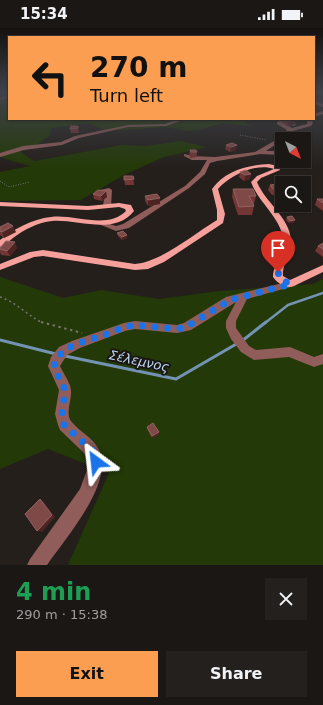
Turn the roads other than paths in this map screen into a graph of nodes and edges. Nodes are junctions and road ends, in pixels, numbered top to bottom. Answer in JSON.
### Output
{"nodes":[{"id":1,"x":180,"y":120,"type":"edge"},
{"id":2,"x":310,"y":120,"type":"edge"},
{"id":3,"x":0,"y":146,"type":"edge"},
{"id":4,"x":229,"y":152,"type":"edge"},
{"id":5,"x":258,"y":152,"type":"junction"},
{"id":6,"x":238,"y":153,"type":"junction"},
{"id":7,"x":275,"y":153,"type":"edge"},
{"id":8,"x":0,"y":154,"type":"edge"},
{"id":9,"x":186,"y":155,"type":"dead end"},
{"id":10,"x":214,"y":159,"type":"junction"},
{"id":11,"x":99,"y":191,"type":"edge"},
{"id":12,"x":0,"y":204,"type":"edge"},
{"id":13,"x":107,"y":206,"type":"junction"},
{"id":14,"x":100,"y":223,"type":"junction"},
{"id":15,"x":0,"y":244,"type":"edge"},
{"id":16,"x":0,"y":267,"type":"edge"},
{"id":17,"x":323,"y":268,"type":"edge"},
{"id":18,"x":291,"y":284,"type":"junction"},
{"id":19,"x":244,"y":296,"type":"junction"},
{"id":20,"x":323,"y":359,"type":"edge"},
{"id":21,"x":36,"y":565,"type":"edge"}],
"edges":[{"from":1,"to":8,"type":"street"},
{"from":2,"to":5,"type":"street"},
{"from":3,"to":8,"type":"street"},
{"from":4,"to":6,"type":"street"},
{"from":5,"to":6,"type":"street"},
{"from":5,"to":7,"type":"street"},
{"from":6,"to":10,"type":"street"},
{"from":9,"to":10,"type":"street"},
{"from":10,"to":14,"type":"street"},
{"from":11,"to":13,"type":"street"},
{"from":12,"to":13,"type":"main road"},
{"from":13,"to":14,"type":"main road"},
{"from":14,"to":15,"type":"main road"},
{"from":16,"to":18,"type":"main road"},
{"from":17,"to":18,"type":"main road"},
{"from":18,"to":19,"type":"street"},
{"from":19,"to":20,"type":"street"},
{"from":19,"to":21,"type":"street"}]}
